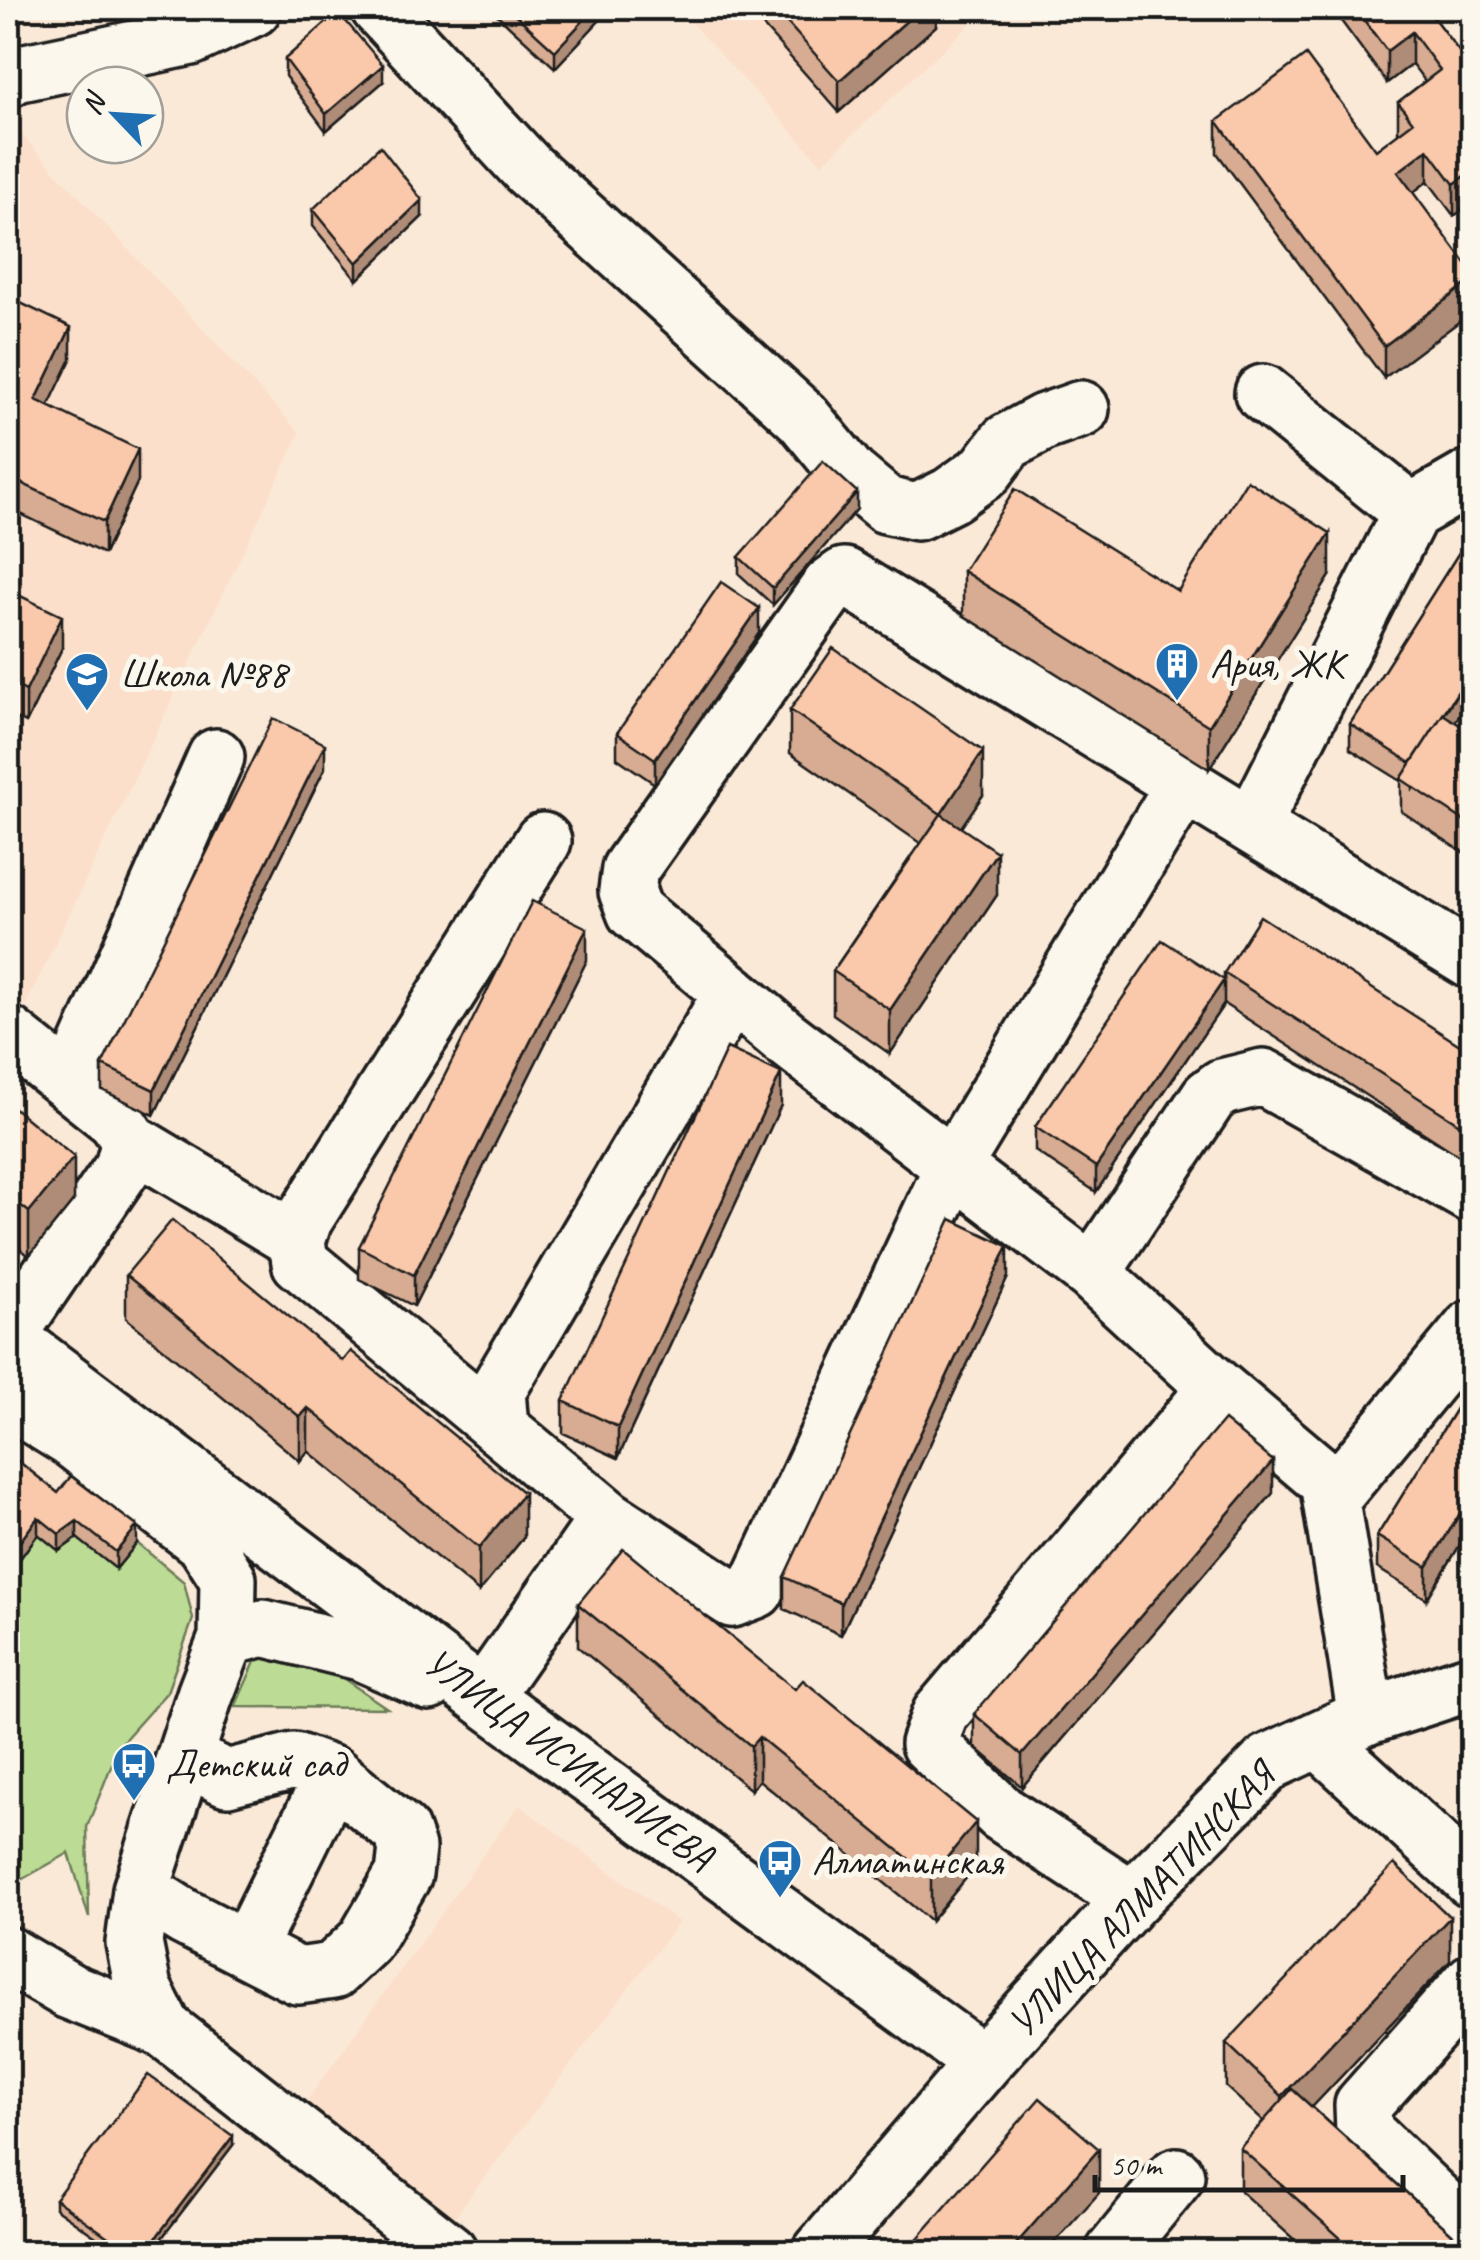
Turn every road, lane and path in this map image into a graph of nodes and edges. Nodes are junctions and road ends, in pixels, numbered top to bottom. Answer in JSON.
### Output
{"nodes":[{"id":1,"x":253,"y":8,"type":"edge"},
{"id":2,"x":379,"y":8,"type":"edge"},
{"id":3,"x":8,"y":79,"type":"edge"},
{"id":4,"x":1263,"y":393,"type":"dead end"},
{"id":5,"x":1081,"y":410,"type":"dead end"},
{"id":6,"x":1472,"y":477,"type":"edge"},
{"id":7,"x":886,"y":505,"type":"junction"},
{"id":8,"x":1410,"y":512,"type":"junction"},
{"id":9,"x":844,"y":576,"type":"junction"},
{"id":10,"x":216,"y":757,"type":"dead end"},
{"id":11,"x":1183,"y":786,"type":"junction"},
{"id":12,"x":1252,"y":826,"type":"junction"},
{"id":13,"x":542,"y":841,"type":"dead end"},
{"id":14,"x":1472,"y":961,"type":"edge"},
{"id":15,"x":732,"y":994,"type":"junction"},
{"id":16,"x":8,"y":1034,"type":"edge"},
{"id":17,"x":70,"y":1084,"type":"junction"},
{"id":18,"x":130,"y":1140,"type":"junction"},
{"id":19,"x":953,"y":1166,"type":"junction"},
{"id":20,"x":1472,"y":1196,"type":"edge"},
{"id":21,"x":297,"y":1241,"type":"junction"},
{"id":22,"x":1092,"y":1274,"type":"junction"},
{"id":23,"x":1472,"y":1328,"type":"edge"},
{"id":24,"x":8,"y":1336,"type":"edge"},
{"id":25,"x":1217,"y":1388,"type":"junction"},
{"id":26,"x":8,"y":1400,"type":"edge"},
{"id":27,"x":500,"y":1428,"type":"junction"},
{"id":28,"x":1331,"y":1499,"type":"junction"},
{"id":29,"x":608,"y":1518,"type":"junction"},
{"id":30,"x":228,"y":1638,"type":"junction"},
{"id":31,"x":1472,"y":1682,"type":"edge"},
{"id":32,"x":497,"y":1706,"type":"junction"},
{"id":33,"x":1366,"y":1717,"type":"junction"},
{"id":34,"x":1318,"y":1739,"type":"junction"},
{"id":35,"x":184,"y":1758,"type":"junction"},
{"id":36,"x":333,"y":1775,"type":"junction"},
{"id":37,"x":1472,"y":1880,"type":"edge"},
{"id":38,"x":141,"y":1890,"type":"junction"},
{"id":39,"x":1132,"y":1898,"type":"junction"},
{"id":40,"x":248,"y":1949,"type":"junction"},
{"id":41,"x":8,"y":1955,"type":"edge"},
{"id":42,"x":1472,"y":1982,"type":"edge"},
{"id":43,"x":164,"y":2029,"type":"junction"},
{"id":44,"x":983,"y":2063,"type":"junction"},
{"id":45,"x":1176,"y":2176,"type":"dead end"},
{"id":46,"x":1472,"y":2235,"type":"edge"},
{"id":47,"x":449,"y":2252,"type":"edge"},
{"id":48,"x":821,"y":2252,"type":"edge"},
{"id":49,"x":1114,"y":2252,"type":"edge"}],
"edges":[{"from":1,"to":3,"type":"street"},
{"from":2,"to":7,"type":"street"},
{"from":4,"to":8,"type":"street"},
{"from":5,"to":7,"type":"street"},
{"from":6,"to":8,"type":"street"},
{"from":7,"to":9,"type":"street"},
{"from":8,"to":12,"type":"street"},
{"from":9,"to":11,"type":"street"},
{"from":9,"to":15,"type":"street"},
{"from":10,"to":17,"type":"street"},
{"from":11,"to":12,"type":"street"},
{"from":11,"to":19,"type":"street"},
{"from":12,"to":14,"type":"street"},
{"from":13,"to":21,"type":"street"},
{"from":15,"to":19,"type":"street"},
{"from":15,"to":27,"type":"street"},
{"from":16,"to":17,"type":"street"},
{"from":17,"to":18,"type":"street"},
{"from":18,"to":21,"type":"street"},
{"from":18,"to":24,"type":"street"},
{"from":19,"to":22,"type":"street"},
{"from":19,"to":29,"type":"street"},
{"from":20,"to":22,"type":"street"},
{"from":21,"to":27,"type":"street"},
{"from":22,"to":25,"type":"street"},
{"from":23,"to":28,"type":"street"},
{"from":24,"to":32,"type":"street","name":"УЛИЦА ИСИНАЛИЕВА"},
{"from":25,"to":28,"type":"street"},
{"from":25,"to":39,"type":"street"},
{"from":26,"to":30,"type":"street"},
{"from":27,"to":29,"type":"street"},
{"from":28,"to":33,"type":"street"},
{"from":29,"to":32,"type":"street"},
{"from":30,"to":32,"type":"street"},
{"from":30,"to":35,"type":"street"},
{"from":31,"to":33,"type":"street","name":"УЛИЦА АЛМАТИНСКАЯ"},
{"from":32,"to":44,"type":"street","name":"УЛИЦА ИСИНАЛИЕВА"},
{"from":33,"to":34,"type":"street","name":"УЛИЦА АЛМАТИНСКАЯ"},
{"from":34,"to":37,"type":"street"},
{"from":34,"to":39,"type":"street","name":"УЛИЦА АЛМАТИНСКАЯ"},
{"from":35,"to":36,"type":"street"},
{"from":35,"to":38,"type":"street"},
{"from":36,"to":40,"type":"street"},
{"from":36,"to":40,"type":"street"},
{"from":38,"to":40,"type":"street"},
{"from":38,"to":43,"type":"street"},
{"from":39,"to":44,"type":"street","name":"УЛИЦА АЛМАТИНСКАЯ"},
{"from":41,"to":43,"type":"street"},
{"from":42,"to":46,"type":"street"},
{"from":43,"to":47,"type":"street"},
{"from":44,"to":48,"type":"street"},
{"from":45,"to":49,"type":"street"}]}
